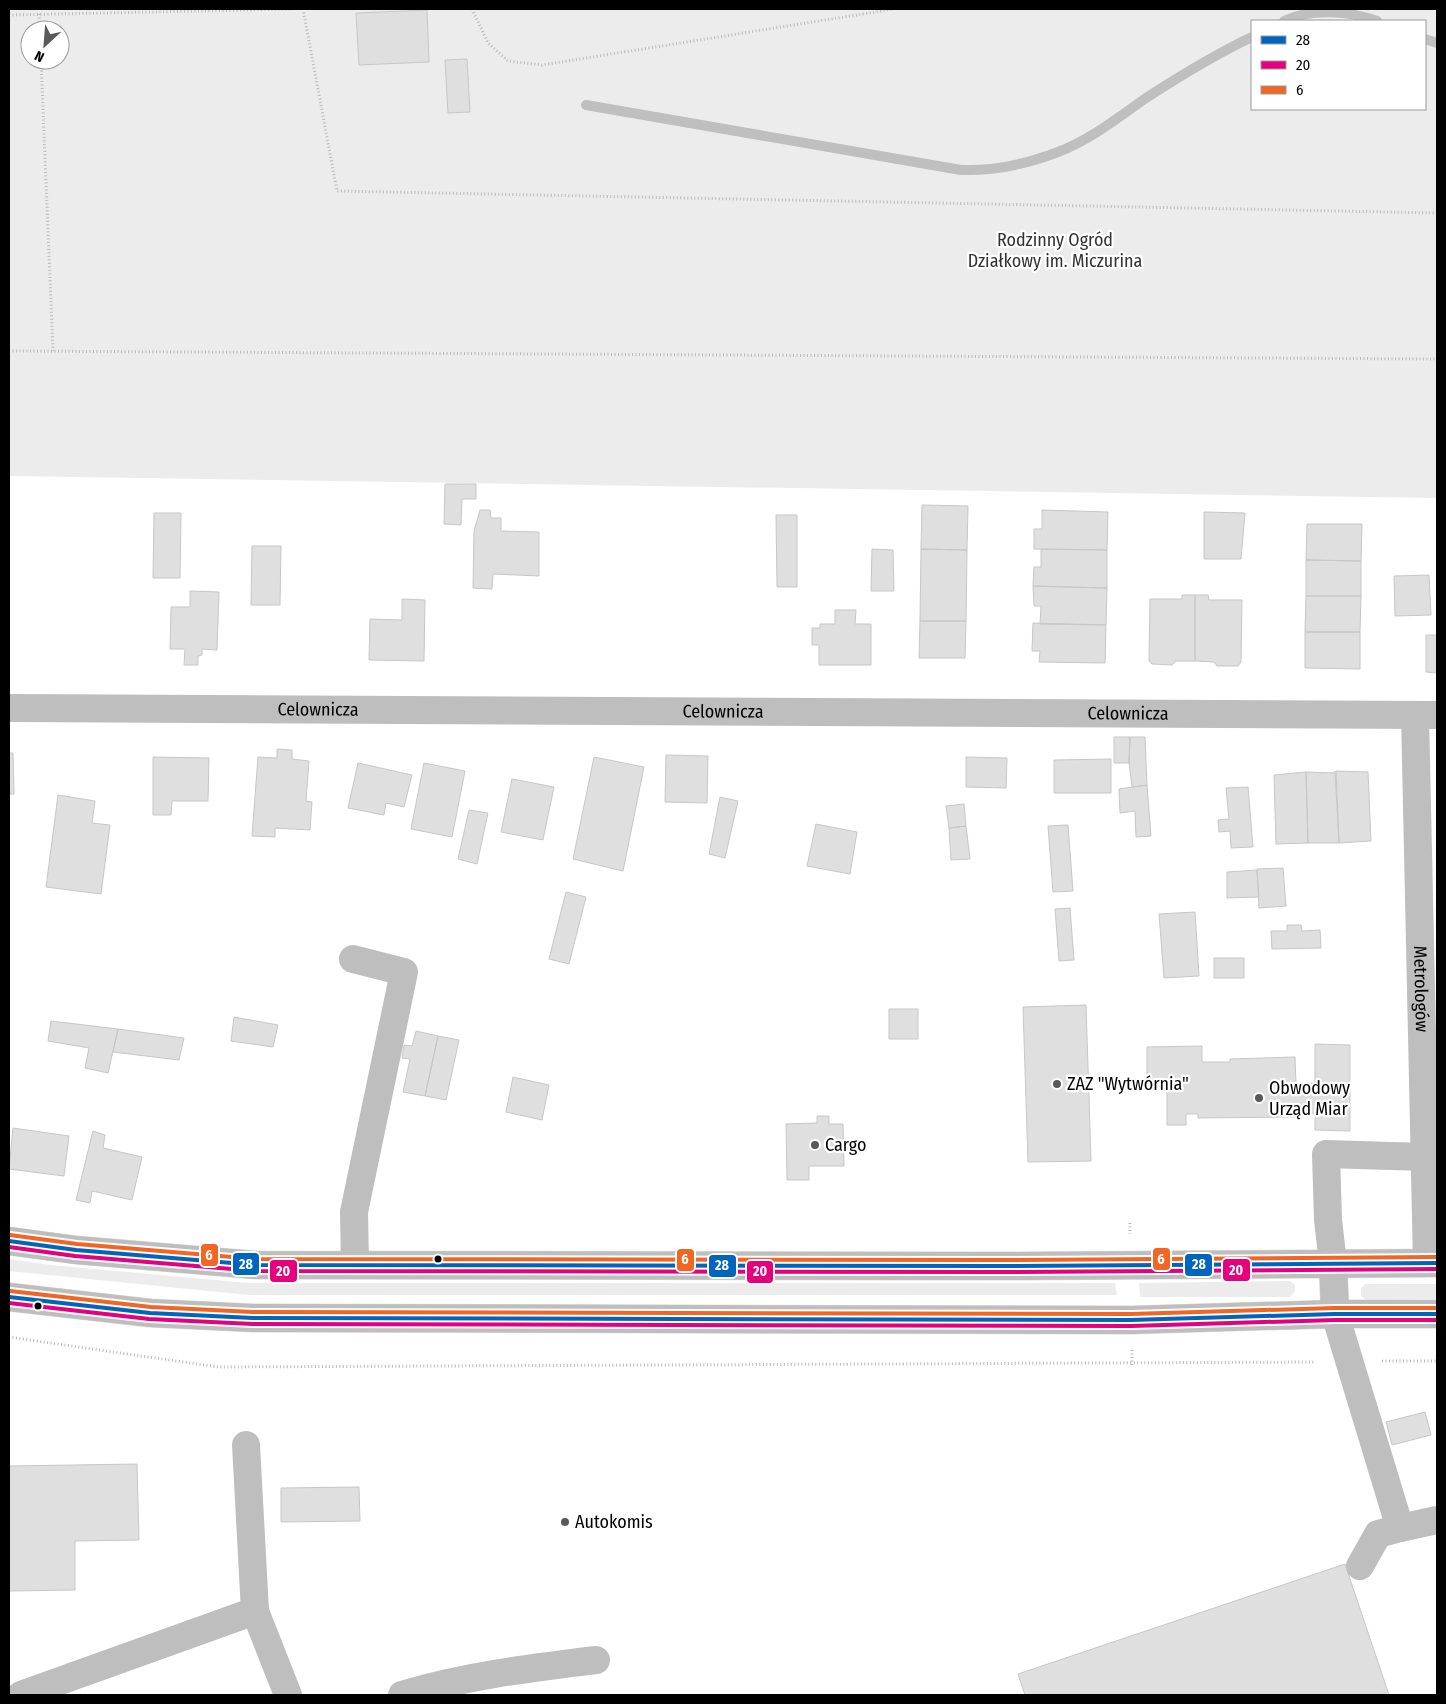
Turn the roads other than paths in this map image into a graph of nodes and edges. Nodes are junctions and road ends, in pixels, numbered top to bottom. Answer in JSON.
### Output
{"nodes":[{"id":1,"x":9,"y":708,"type":"edge"},
{"id":2,"x":1426,"y":715,"type":"edge"},
{"id":3,"x":353,"y":959,"type":"dead end"},
{"id":4,"x":1424,"y":1157,"type":"junction"},
{"id":5,"x":9,"y":1241,"type":"edge"},
{"id":6,"x":1432,"y":1263,"type":"edge"},
{"id":7,"x":1333,"y":1264,"type":"junction"},
{"id":8,"x":355,"y":1265,"type":"junction"},
{"id":9,"x":9,"y":1297,"type":"edge"},
{"id":10,"x":1335,"y":1314,"type":"junction"},
{"id":11,"x":1437,"y":1314,"type":"edge"},
{"id":12,"x":246,"y":1445,"type":"dead end"},
{"id":13,"x":1437,"y":1520,"type":"edge"},
{"id":14,"x":1400,"y":1528,"type":"junction"},
{"id":15,"x":1360,"y":1566,"type":"dead end"},
{"id":16,"x":255,"y":1611,"type":"junction"},
{"id":17,"x":596,"y":1660,"type":"dead end"},
{"id":18,"x":21,"y":1695,"type":"edge"},
{"id":19,"x":288,"y":1695,"type":"edge"},
{"id":20,"x":402,"y":1695,"type":"edge"}],
"edges":[{"from":1,"to":2,"type":"main road","name":"Celownicza"},
{"from":2,"to":4,"type":"main road","name":"Metrologów"},
{"from":3,"to":8,"type":"main road"},
{"from":4,"to":6,"type":"main road","name":"Metrologów"},
{"from":4,"to":7,"type":"main road"},
{"from":5,"to":8,"type":"main road"},
{"from":6,"to":7,"type":"main road"},
{"from":7,"to":8,"type":"main road"},
{"from":7,"to":10,"type":"main road"},
{"from":9,"to":10,"type":"main road"},
{"from":10,"to":11,"type":"main road"},
{"from":10,"to":14,"type":"main road"},
{"from":12,"to":16,"type":"main road"},
{"from":13,"to":14,"type":"main road"},
{"from":14,"to":15,"type":"main road"},
{"from":16,"to":18,"type":"main road"},
{"from":16,"to":19,"type":"main road"},
{"from":17,"to":20,"type":"main road"}]}
